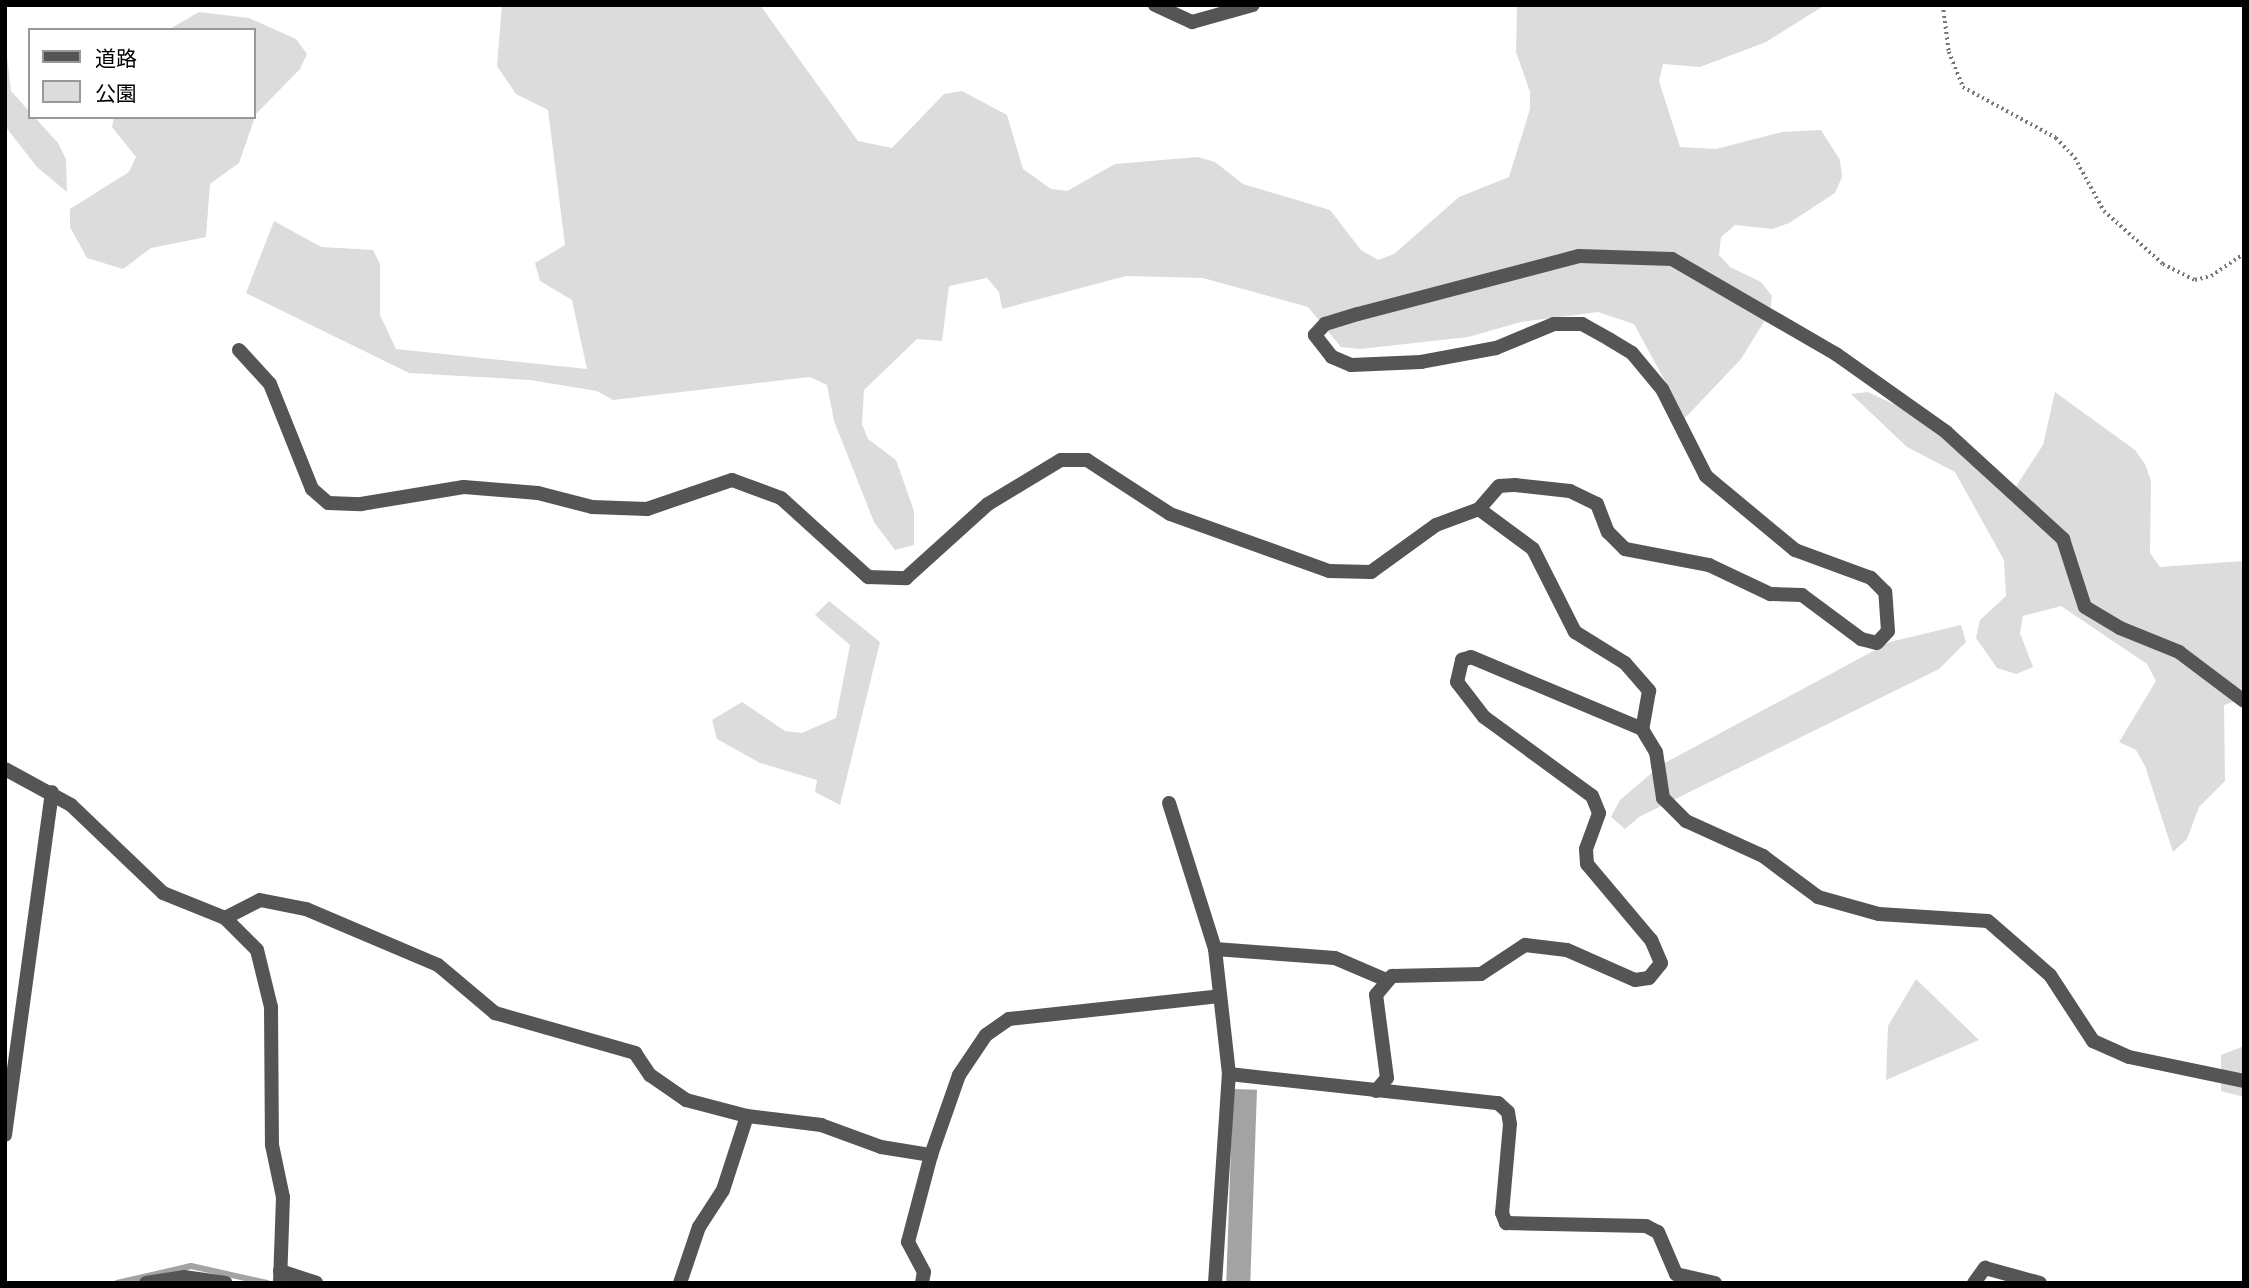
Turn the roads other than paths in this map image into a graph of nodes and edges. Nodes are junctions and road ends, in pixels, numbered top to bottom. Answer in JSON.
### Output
{"nodes":[{"id":1,"x":1155,"y":5,"type":"edge"},
{"id":2,"x":1253,"y":5,"type":"edge"},
{"id":3,"x":239,"y":349,"type":"dead end"},
{"id":4,"x":1479,"y":509,"type":"junction"},
{"id":5,"x":2244,"y":701,"type":"edge"},
{"id":6,"x":1642,"y":729,"type":"junction"},
{"id":7,"x":5,"y":759,"type":"edge"},
{"id":8,"x":12,"y":771,"type":"edge"},
{"id":9,"x":52,"y":792,"type":"junction"},
{"id":10,"x":1168,"y":803,"type":"dead end"},
{"id":11,"x":225,"y":918,"type":"junction"},
{"id":12,"x":1215,"y":949,"type":"junction"},
{"id":13,"x":1384,"y":979,"type":"junction"},
{"id":14,"x":1220,"y":996,"type":"junction"},
{"id":15,"x":1229,"y":1074,"type":"junction"},
{"id":16,"x":2244,"y":1081,"type":"edge"},
{"id":17,"x":1376,"y":1091,"type":"junction"},
{"id":18,"x":747,"y":1116,"type":"junction"},
{"id":19,"x":5,"y":1135,"type":"edge"},
{"id":20,"x":931,"y":1155,"type":"junction"},
{"id":21,"x":280,"y":1277,"type":"edge"},
{"id":22,"x":926,"y":1281,"type":"edge"},
{"id":23,"x":146,"y":1283,"type":"edge"},
{"id":24,"x":226,"y":1283,"type":"edge"},
{"id":25,"x":316,"y":1283,"type":"edge"},
{"id":26,"x":680,"y":1283,"type":"edge"},
{"id":27,"x":1215,"y":1283,"type":"edge"},
{"id":28,"x":1715,"y":1283,"type":"edge"},
{"id":29,"x":1974,"y":1283,"type":"edge"},
{"id":30,"x":2040,"y":1283,"type":"edge"}],
"edges":[{"from":1,"to":2,"type":"street"},
{"from":3,"to":4,"type":"street"},
{"from":4,"to":5,"type":"street"},
{"from":4,"to":6,"type":"street"},
{"from":6,"to":13,"type":"street"},
{"from":6,"to":16,"type":"street"},
{"from":7,"to":8,"type":"street"},
{"from":8,"to":9,"type":"street"},
{"from":9,"to":11,"type":"street"},
{"from":9,"to":19,"type":"street"},
{"from":10,"to":12,"type":"street"},
{"from":11,"to":18,"type":"street"},
{"from":11,"to":21,"type":"street"},
{"from":12,"to":13,"type":"street"},
{"from":12,"to":14,"type":"street"},
{"from":13,"to":17,"type":"street"},
{"from":14,"to":15,"type":"street"},
{"from":14,"to":20,"type":"street"},
{"from":15,"to":17,"type":"street"},
{"from":15,"to":27,"type":"street"},
{"from":17,"to":28,"type":"street"},
{"from":18,"to":20,"type":"street"},
{"from":18,"to":26,"type":"street"},
{"from":20,"to":22,"type":"street"},
{"from":21,"to":25,"type":"street"},
{"from":23,"to":24,"type":"street"},
{"from":29,"to":30,"type":"street"}]}
